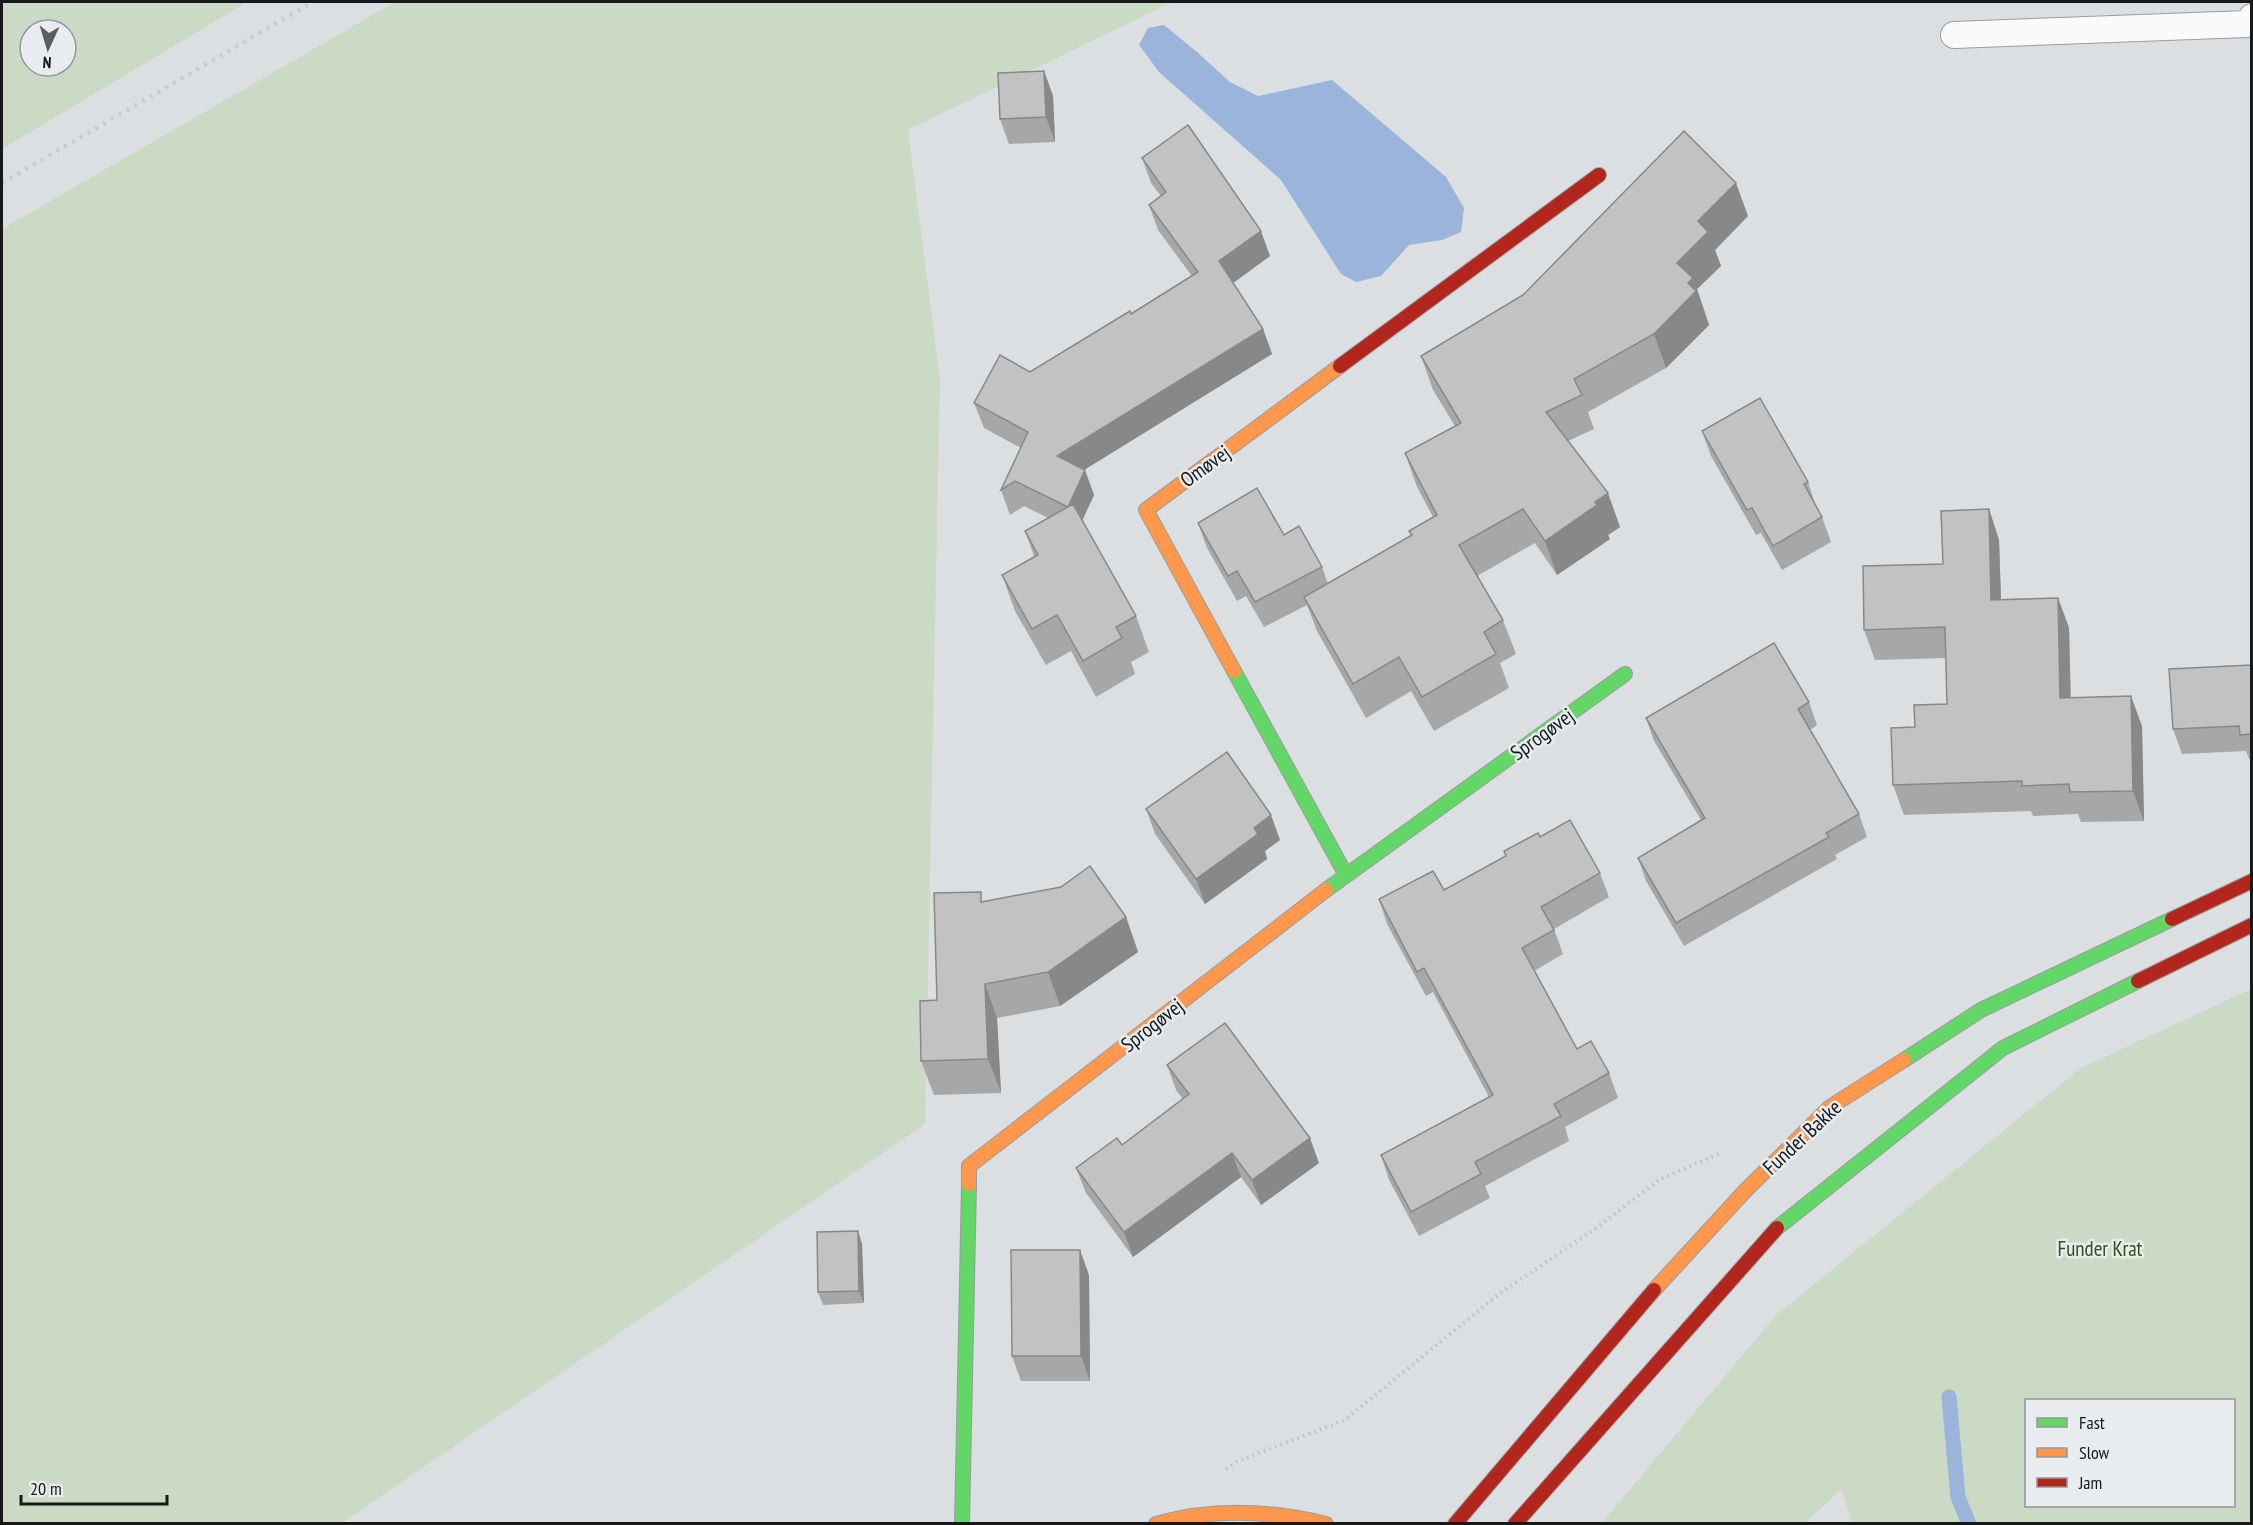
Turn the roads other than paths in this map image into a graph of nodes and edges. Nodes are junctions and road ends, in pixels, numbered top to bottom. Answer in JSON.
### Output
{"nodes":[{"id":1,"x":2252,"y":17,"type":"edge"},
{"id":2,"x":1954,"y":35,"type":"dead end"},
{"id":3,"x":1599,"y":175,"type":"dead end"},
{"id":4,"x":1625,"y":674,"type":"dead end"},
{"id":5,"x":1346,"y":875,"type":"junction"},
{"id":6,"x":2252,"y":881,"type":"edge"},
{"id":7,"x":2252,"y":925,"type":"edge"},
{"id":8,"x":962,"y":1524,"type":"edge"},
{"id":9,"x":1156,"y":1524,"type":"edge"},
{"id":10,"x":1326,"y":1524,"type":"edge"},
{"id":11,"x":1455,"y":1524,"type":"edge"},
{"id":12,"x":1515,"y":1524,"type":"edge"}],
"edges":[{"from":1,"to":2,"type":"lane"},
{"from":3,"to":5,"type":"street","name":"Omøvej"},
{"from":4,"to":5,"type":"street","name":"Sprogøvej"},
{"from":5,"to":8,"type":"street","name":"Sprogøvej"},
{"from":6,"to":11,"type":"street","name":"Funder Bakke"},
{"from":7,"to":12,"type":"street"},
{"from":9,"to":10,"type":"street"}]}
